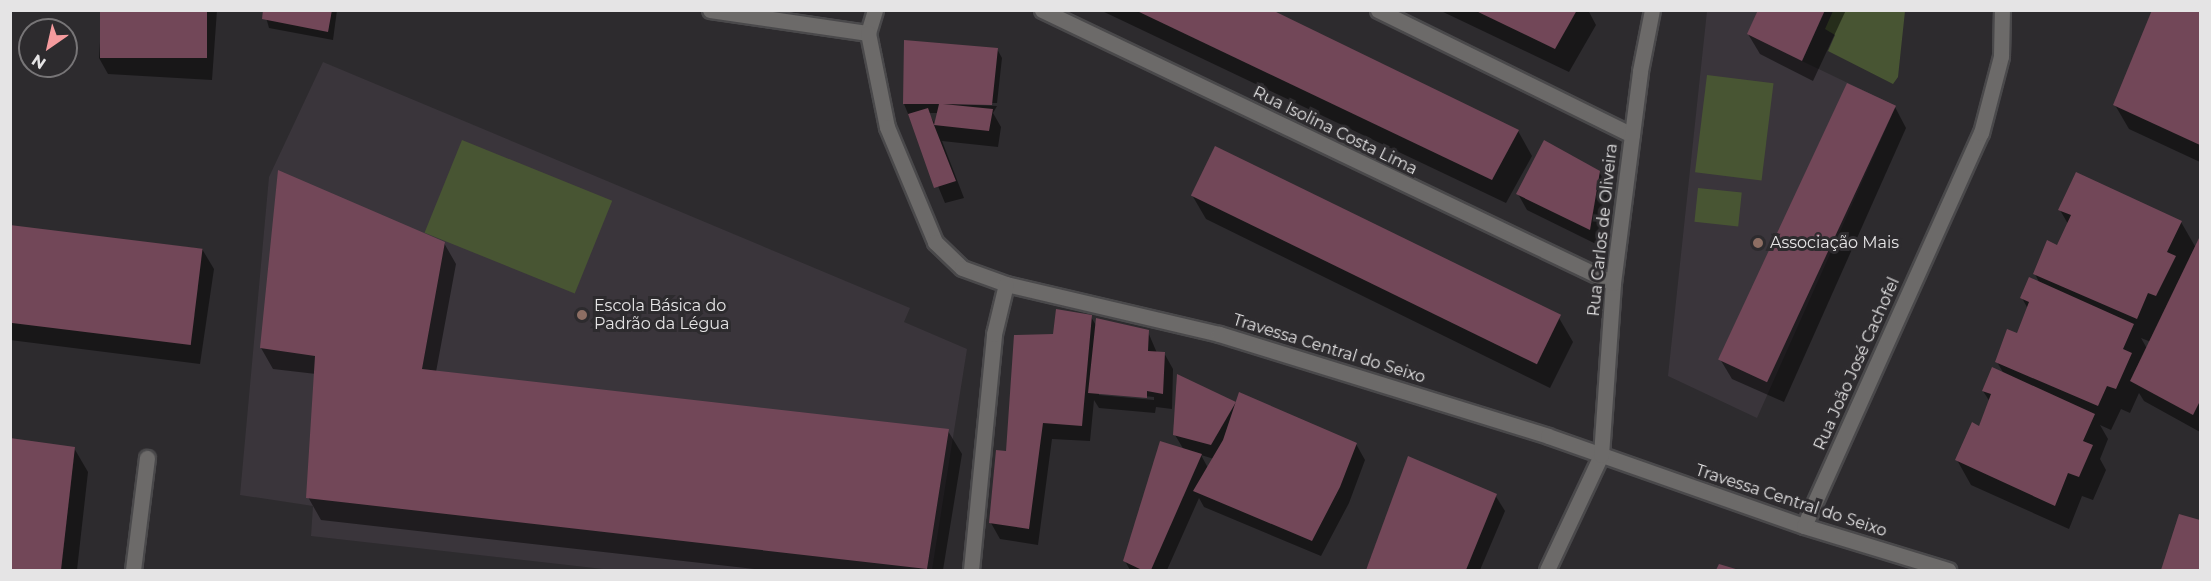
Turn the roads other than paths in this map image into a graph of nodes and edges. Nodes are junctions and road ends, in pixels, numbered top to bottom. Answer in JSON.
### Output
{"nodes":[{"id":1,"x":710,"y":10,"type":"edge"},
{"id":2,"x":874,"y":10,"type":"edge"},
{"id":3,"x":1042,"y":10,"type":"edge"},
{"id":4,"x":1378,"y":10,"type":"edge"},
{"id":5,"x":1652,"y":10,"type":"edge"},
{"id":6,"x":2002,"y":10,"type":"edge"},
{"id":7,"x":868,"y":33,"type":"junction"},
{"id":8,"x":1632,"y":135,"type":"junction"},
{"id":9,"x":1613,"y":283,"type":"junction"},
{"id":10,"x":1006,"y":284,"type":"junction"},
{"id":11,"x":1601,"y":455,"type":"junction"},
{"id":12,"x":147,"y":458,"type":"dead end"},
{"id":13,"x":1804,"y":526,"type":"junction"},
{"id":14,"x":133,"y":570,"type":"edge"},
{"id":15,"x":971,"y":570,"type":"edge"},
{"id":16,"x":1547,"y":570,"type":"edge"},
{"id":17,"x":1948,"y":570,"type":"edge"}],
"edges":[{"from":1,"to":7,"type":"street"},
{"from":2,"to":7,"type":"street","name":"Travessa Central do Seixo"},
{"from":3,"to":9,"type":"street","name":"Rua Isolina Costa Lima"},
{"from":4,"to":8,"type":"street"},
{"from":5,"to":8,"type":"street","name":"Rua Carlos de Oliveira"},
{"from":6,"to":13,"type":"street","name":"Rua João José Cachofel"},
{"from":7,"to":10,"type":"street","name":"Travessa Central do Seixo"},
{"from":8,"to":9,"type":"street","name":"Rua Carlos de Oliveira"},
{"from":9,"to":11,"type":"street","name":"Rua Carlos de Oliveira"},
{"from":10,"to":11,"type":"street","name":"Travessa Central do Seixo"},
{"from":10,"to":15,"type":"street"},
{"from":11,"to":13,"type":"street","name":"Travessa Central do Seixo"},
{"from":11,"to":16,"type":"street"},
{"from":12,"to":14,"type":"street"},
{"from":13,"to":17,"type":"street","name":"Travessa Central do Seixo"}]}
